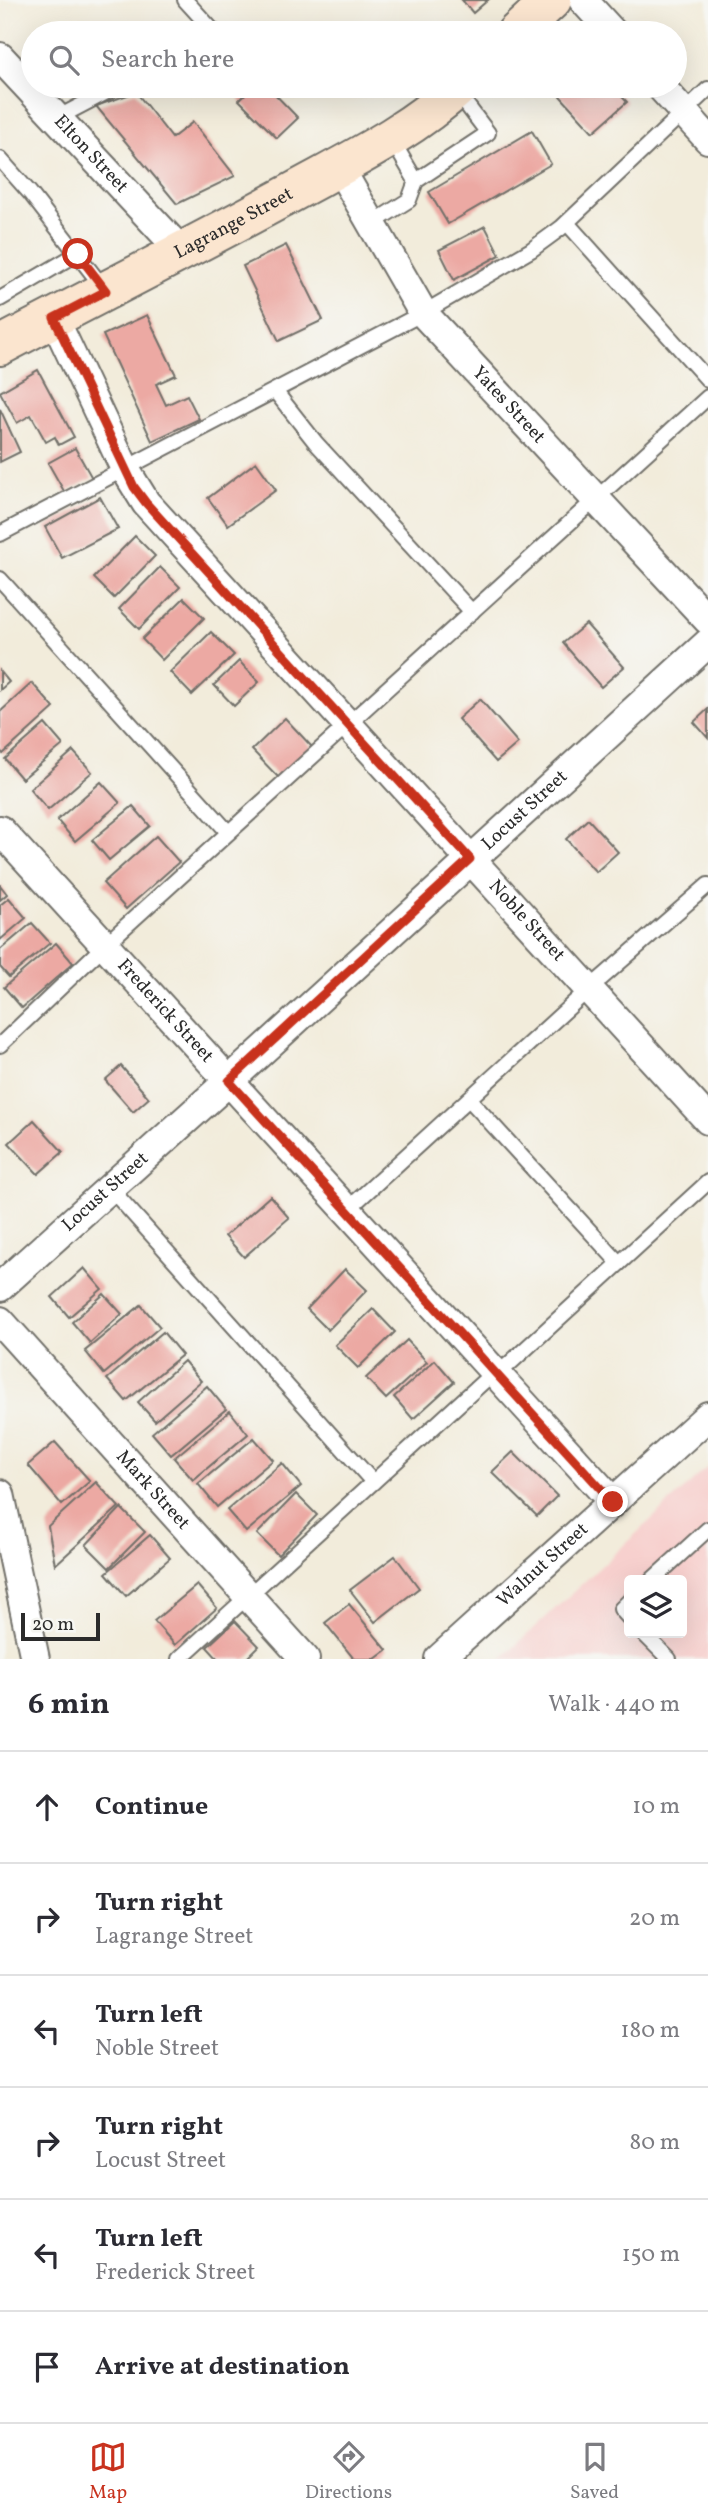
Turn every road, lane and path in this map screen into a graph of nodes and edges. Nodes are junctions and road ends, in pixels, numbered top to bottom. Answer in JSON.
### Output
{"nodes":[{"id":1,"x":185,"y":0,"type":"edge"},
{"id":2,"x":552,"y":0,"type":"edge"},
{"id":3,"x":583,"y":0,"type":"edge"},
{"id":4,"x":204,"y":21,"type":"edge"},
{"id":5,"x":529,"y":21,"type":"edge"},
{"id":6,"x":602,"y":21,"type":"edge"},
{"id":7,"x":0,"y":57,"type":"edge"},
{"id":8,"x":21,"y":79,"type":"edge"},
{"id":9,"x":708,"y":89,"type":"edge"},
{"id":10,"x":38,"y":98,"type":"edge"},
{"id":11,"x":95,"y":98,"type":"edge"},
{"id":12,"x":447,"y":98,"type":"edge"},
{"id":13,"x":465,"y":98,"type":"edge"},
{"id":14,"x":671,"y":98,"type":"edge"},
{"id":15,"x":683,"y":111,"type":"junction"},
{"id":16,"x":57,"y":118,"type":"junction"},
{"id":17,"x":391,"y":139,"type":"junction"},
{"id":18,"x":708,"y":139,"type":"edge"},
{"id":19,"x":0,"y":159,"type":"edge"},
{"id":20,"x":339,"y":167,"type":"junction"},
{"id":21,"x":416,"y":181,"type":"junction"},
{"id":22,"x":567,"y":223,"type":"junction"},
{"id":23,"x":371,"y":224,"type":"junction"},
{"id":24,"x":182,"y":252,"type":"junction"},
{"id":25,"x":78,"y":254,"type":"junction"},
{"id":26,"x":106,"y":291,"type":"junction"},
{"id":27,"x":0,"y":299,"type":"edge"},
{"id":28,"x":423,"y":313,"type":"junction"},
{"id":29,"x":54,"y":318,"type":"junction"},
{"id":30,"x":0,"y":346,"type":"edge"},
{"id":31,"x":708,"y":380,"type":"edge"},
{"id":32,"x":275,"y":391,"type":"junction"},
{"id":33,"x":708,"y":397,"type":"edge"},
{"id":34,"x":125,"y":469,"type":"junction"},
{"id":35,"x":598,"y":499,"type":"junction"},
{"id":36,"x":0,"y":534,"type":"edge"},
{"id":37,"x":0,"y":579,"type":"edge"},
{"id":38,"x":472,"y":612,"type":"junction"},
{"id":39,"x":708,"y":620,"type":"edge"},
{"id":40,"x":708,"y":643,"type":"edge"},
{"id":41,"x":347,"y":724,"type":"junction"},
{"id":42,"x":0,"y":830,"type":"edge"},
{"id":43,"x":228,"y":832,"type":"junction"},
{"id":44,"x":470,"y":859,"type":"junction"},
{"id":45,"x":708,"y":885,"type":"edge"},
{"id":46,"x":105,"y":945,"type":"junction"},
{"id":47,"x":589,"y":989,"type":"junction"},
{"id":48,"x":0,"y":1045,"type":"edge"},
{"id":49,"x":229,"y":1081,"type":"junction"},
{"id":50,"x":469,"y":1099,"type":"junction"},
{"id":51,"x":708,"y":1120,"type":"edge"},
{"id":52,"x":708,"y":1182,"type":"edge"},
{"id":53,"x":110,"y":1188,"type":"junction"},
{"id":54,"x":347,"y":1210,"type":"junction"},
{"id":55,"x":619,"y":1263,"type":"junction"},
{"id":56,"x":0,"y":1287,"type":"edge"},
{"id":57,"x":0,"y":1321,"type":"edge"},
{"id":58,"x":496,"y":1373,"type":"junction"},
{"id":59,"x":708,"y":1416,"type":"edge"},
{"id":60,"x":373,"y":1482,"type":"junction"},
{"id":61,"x":1,"y":1501,"type":"edge"},
{"id":62,"x":613,"y":1502,"type":"junction"},
{"id":63,"x":708,"y":1529,"type":"edge"},
{"id":64,"x":657,"y":1575,"type":"edge"},
{"id":65,"x":248,"y":1597,"type":"junction"},
{"id":66,"x":648,"y":1638,"type":"edge"},
{"id":67,"x":35,"y":1659,"type":"edge"},
{"id":68,"x":179,"y":1659,"type":"edge"},
{"id":69,"x":305,"y":1659,"type":"edge"},
{"id":70,"x":439,"y":1659,"type":"edge"},
{"id":71,"x":669,"y":1659,"type":"edge"}],
"edges":[{"from":1,"to":4,"type":"lane"},
{"from":2,"to":5,"type":"main road"},
{"from":3,"to":6,"type":"street"},
{"from":7,"to":8,"type":"street","name":"Elton Street"},
{"from":9,"to":15,"type":"lane"},
{"from":10,"to":16,"type":"street","name":"Elton Street"},
{"from":11,"to":16,"type":"lane"},
{"from":12,"to":17,"type":"main road","name":"Lagrange Street"},
{"from":13,"to":21,"type":"lane"},
{"from":14,"to":15,"type":"street"},
{"from":15,"to":18,"type":"street"},
{"from":15,"to":22,"type":"lane"},
{"from":16,"to":24,"type":"street","name":"Elton Street"},
{"from":17,"to":20,"type":"main road","name":"Lagrange Street"},
{"from":17,"to":21,"type":"lane"},
{"from":19,"to":25,"type":"lane"},
{"from":20,"to":23,"type":"street","name":"Yates Street"},
{"from":20,"to":24,"type":"main road","name":"Lagrange Street"},
{"from":21,"to":23,"type":"lane"},
{"from":22,"to":28,"type":"lane"},
{"from":22,"to":31,"type":"lane"},
{"from":23,"to":28,"type":"street","name":"Yates Street"},
{"from":24,"to":26,"type":"main road","name":"Lagrange Street"},
{"from":25,"to":26,"type":"lane"},
{"from":25,"to":27,"type":"lane"},
{"from":26,"to":29,"type":"main road","name":"Lagrange Street"},
{"from":28,"to":32,"type":"lane"},
{"from":28,"to":35,"type":"street","name":"Yates Street"},
{"from":29,"to":30,"type":"main road","name":"Lagrange Street"},
{"from":29,"to":34,"type":"street","name":"Noble Street"},
{"from":32,"to":34,"type":"lane"},
{"from":32,"to":38,"type":"lane"},
{"from":33,"to":35,"type":"lane"},
{"from":34,"to":36,"type":"lane"},
{"from":34,"to":41,"type":"street","name":"Noble Street"},
{"from":35,"to":38,"type":"lane"},
{"from":35,"to":39,"type":"street","name":"Yates Street"},
{"from":37,"to":43,"type":"lane"},
{"from":38,"to":41,"type":"lane"},
{"from":40,"to":44,"type":"street","name":"Locust Street"},
{"from":41,"to":43,"type":"lane"},
{"from":41,"to":44,"type":"street","name":"Noble Street"},
{"from":42,"to":46,"type":"street","name":"Frederick Street"},
{"from":43,"to":46,"type":"lane"},
{"from":44,"to":47,"type":"street","name":"Noble Street"},
{"from":44,"to":49,"type":"street","name":"Locust Street"},
{"from":45,"to":47,"type":"lane"},
{"from":46,"to":48,"type":"lane"},
{"from":46,"to":49,"type":"street","name":"Frederick Street"},
{"from":47,"to":50,"type":"lane"},
{"from":47,"to":51,"type":"street","name":"Noble Street"},
{"from":49,"to":53,"type":"street","name":"Locust Street"},
{"from":49,"to":54,"type":"street","name":"Frederick Street"},
{"from":50,"to":54,"type":"lane"},
{"from":50,"to":55,"type":"lane"},
{"from":52,"to":55,"type":"lane"},
{"from":53,"to":56,"type":"street","name":"Locust Street"},
{"from":53,"to":60,"type":"lane"},
{"from":54,"to":58,"type":"street","name":"Frederick Street"},
{"from":55,"to":58,"type":"lane"},
{"from":57,"to":65,"type":"street","name":"Mark Street"},
{"from":58,"to":60,"type":"lane"},
{"from":58,"to":62,"type":"street","name":"Frederick Street"},
{"from":59,"to":62,"type":"street","name":"Walnut Street"},
{"from":60,"to":65,"type":"lane"},
{"from":61,"to":67,"type":"street"},
{"from":62,"to":70,"type":"street","name":"Walnut Street"},
{"from":63,"to":64,"type":"lane"},
{"from":65,"to":68,"type":"lane"},
{"from":65,"to":69,"type":"street","name":"Mark Street"},
{"from":66,"to":71,"type":"lane"}]}
